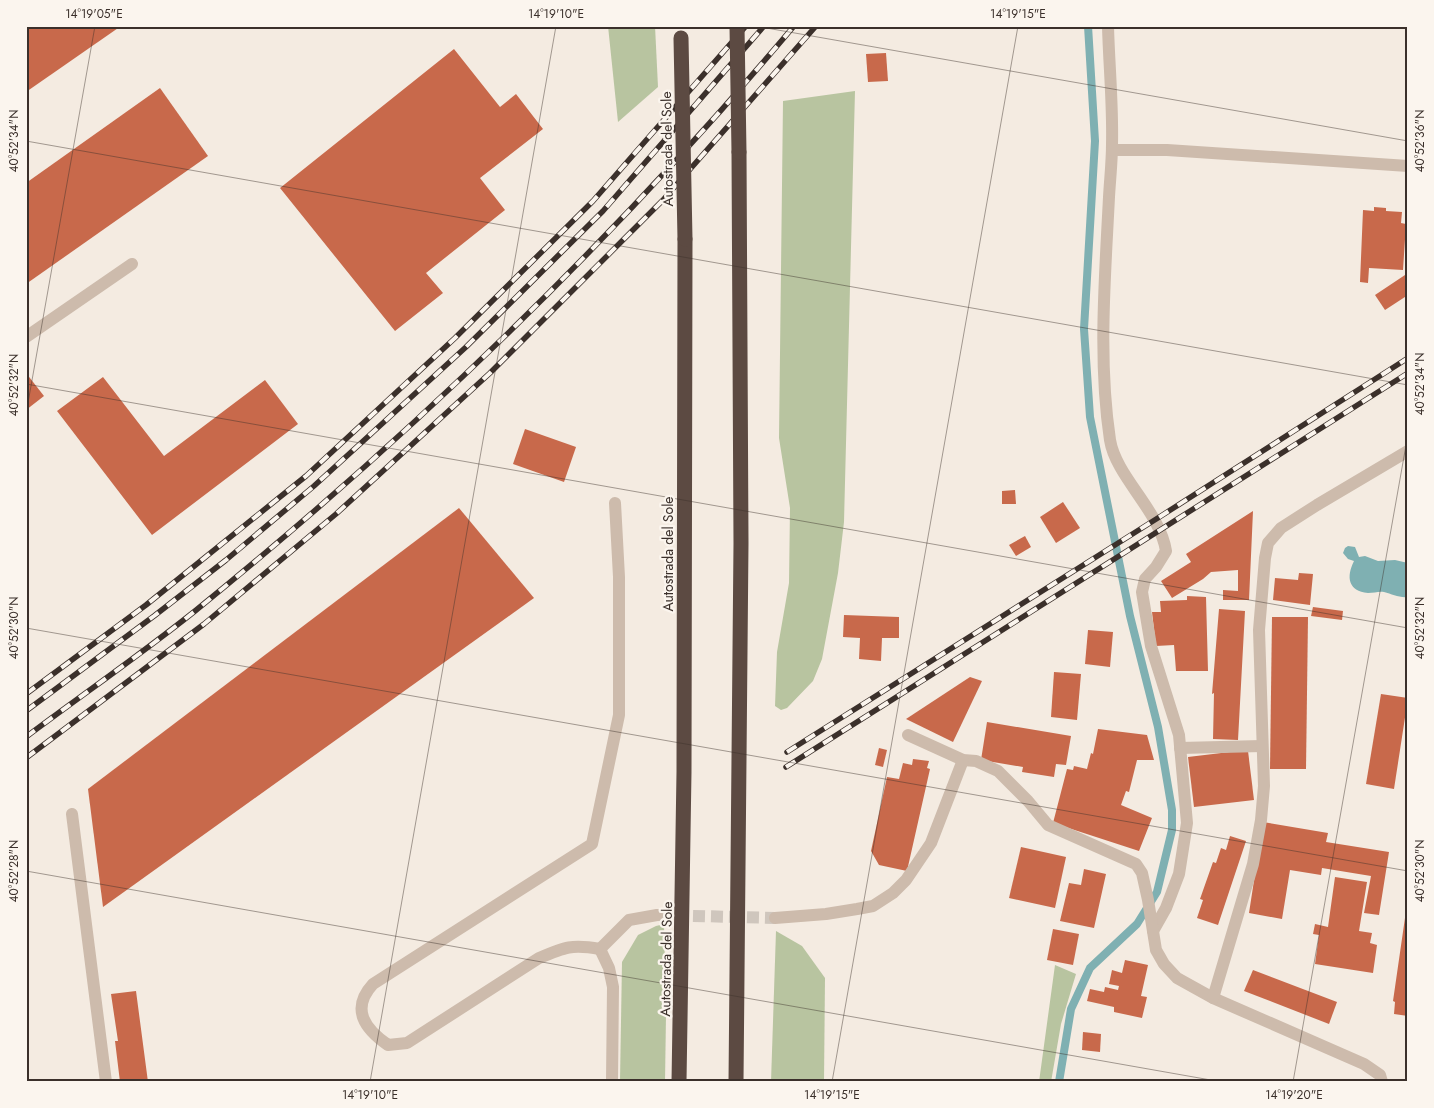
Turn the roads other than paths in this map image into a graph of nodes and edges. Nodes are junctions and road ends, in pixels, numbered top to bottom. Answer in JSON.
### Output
{"nodes":[{"id":1,"x":737,"y":26,"type":"edge"},
{"id":2,"x":1108,"y":26,"type":"edge"},
{"id":3,"x":681,"y":32,"type":"edge"},
{"id":4,"x":1112,"y":150,"type":"junction"},
{"id":5,"x":1408,"y":166,"type":"edge"},
{"id":6,"x":132,"y":264,"type":"dead end"},
{"id":7,"x":26,"y":337,"type":"edge"},
{"id":8,"x":1408,"y":451,"type":"edge"},
{"id":9,"x":615,"y":503,"type":"dead end"},
{"id":10,"x":908,"y":736,"type":"dead end"},
{"id":11,"x":1262,"y":746,"type":"junction"},
{"id":12,"x":1180,"y":748,"type":"junction"},
{"id":13,"x":963,"y":760,"type":"junction"},
{"id":14,"x":72,"y":814,"type":"dead end"},
{"id":15,"x":657,"y":915,"type":"tunnel mouth"},
{"id":16,"x":776,"y":918,"type":"tunnel mouth"},
{"id":17,"x":1153,"y":928,"type":"junction"},
{"id":18,"x":600,"y":949,"type":"junction"},
{"id":19,"x":1214,"y":998,"type":"junction"},
{"id":20,"x":106,"y":1082,"type":"edge"},
{"id":21,"x":612,"y":1082,"type":"edge"},
{"id":22,"x":679,"y":1082,"type":"edge"},
{"id":23,"x":736,"y":1082,"type":"edge"},
{"id":24,"x":1382,"y":1082,"type":"edge"}],
"edges":[{"from":1,"to":23,"type":"highway","bridge":true},
{"from":2,"to":4,"type":"street"},
{"from":3,"to":22,"type":"highway","name":"Autostrada del Sole","bridge":true},
{"from":4,"to":5,"type":"street"},
{"from":4,"to":12,"type":"street"},
{"from":6,"to":7,"type":"street"},
{"from":8,"to":11,"type":"street"},
{"from":9,"to":18,"type":"street"},
{"from":10,"to":13,"type":"street"},
{"from":11,"to":12,"type":"street"},
{"from":11,"to":19,"type":"street"},
{"from":12,"to":17,"type":"street"},
{"from":13,"to":16,"type":"street"},
{"from":13,"to":17,"type":"street"},
{"from":14,"to":20,"type":"street"},
{"from":15,"to":18,"type":"street"},
{"from":17,"to":19,"type":"street"},
{"from":18,"to":21,"type":"street"},
{"from":19,"to":24,"type":"street"}]}
